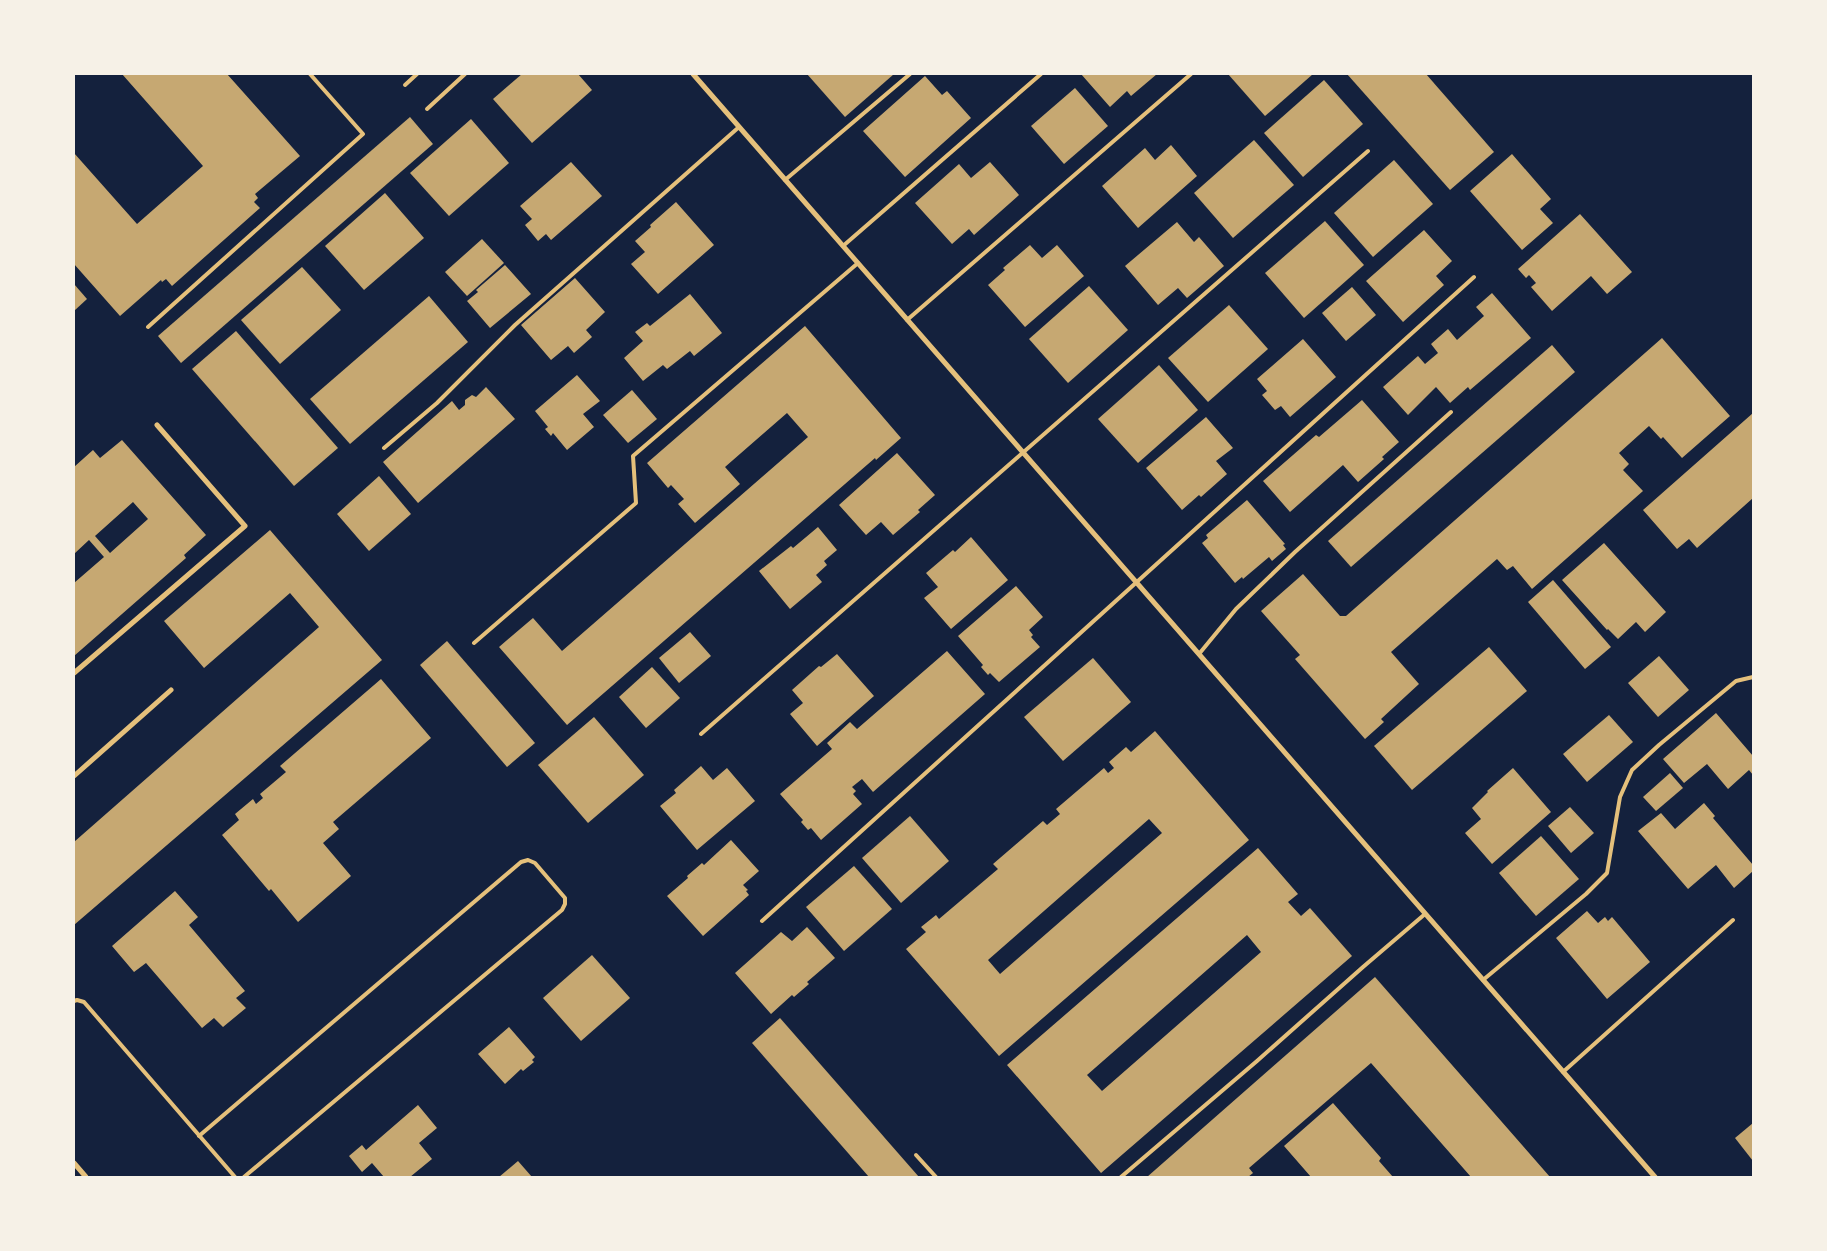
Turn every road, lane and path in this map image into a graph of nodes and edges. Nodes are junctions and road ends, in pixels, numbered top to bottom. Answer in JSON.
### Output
{"nodes":[{"id":1,"x":310,"y":74,"type":"edge"},
{"id":2,"x":417,"y":74,"type":"edge"},
{"id":3,"x":465,"y":74,"type":"edge"},
{"id":4,"x":693,"y":74,"type":"edge"},
{"id":5,"x":910,"y":74,"type":"edge"},
{"id":6,"x":1041,"y":74,"type":"edge"},
{"id":7,"x":1191,"y":74,"type":"edge"},
{"id":8,"x":405,"y":84,"type":"dead end"},
{"id":9,"x":427,"y":109,"type":"dead end"},
{"id":10,"x":739,"y":127,"type":"junction"},
{"id":11,"x":1368,"y":151,"type":"dead end"},
{"id":12,"x":786,"y":180,"type":"junction"},
{"id":13,"x":843,"y":246,"type":"junction"},
{"id":14,"x":858,"y":263,"type":"junction"},
{"id":15,"x":1474,"y":277,"type":"dead end"},
{"id":16,"x":907,"y":320,"type":"junction"},
{"id":17,"x":148,"y":327,"type":"dead end"},
{"id":18,"x":1451,"y":412,"type":"dead end"},
{"id":19,"x":157,"y":425,"type":"dead end"},
{"id":20,"x":384,"y":448,"type":"dead end"},
{"id":21,"x":1022,"y":452,"type":"junction"},
{"id":22,"x":1136,"y":582,"type":"junction"},
{"id":23,"x":474,"y":643,"type":"dead end"},
{"id":24,"x":1199,"y":654,"type":"junction"},
{"id":25,"x":74,"y":674,"type":"edge"},
{"id":26,"x":1753,"y":677,"type":"edge"},
{"id":27,"x":171,"y":690,"type":"dead end"},
{"id":28,"x":701,"y":734,"type":"dead end"},
{"id":29,"x":74,"y":776,"type":"edge"},
{"id":30,"x":1425,"y":914,"type":"junction"},
{"id":31,"x":1733,"y":920,"type":"dead end"},
{"id":32,"x":762,"y":921,"type":"dead end"},
{"id":33,"x":1483,"y":980,"type":"junction"},
{"id":34,"x":74,"y":1001,"type":"edge"},
{"id":35,"x":1563,"y":1072,"type":"junction"},
{"id":36,"x":199,"y":1136,"type":"junction"},
{"id":37,"x":916,"y":1155,"type":"dead end"},
{"id":38,"x":74,"y":1163,"type":"edge"},
{"id":39,"x":86,"y":1177,"type":"edge"},
{"id":40,"x":235,"y":1177,"type":"edge"},
{"id":41,"x":244,"y":1177,"type":"edge"},
{"id":42,"x":936,"y":1177,"type":"edge"},
{"id":43,"x":1121,"y":1177,"type":"edge"},
{"id":44,"x":1655,"y":1177,"type":"edge"}],
"edges":[{"from":1,"to":17,"type":"lane"},
{"from":2,"to":8,"type":"lane"},
{"from":3,"to":9,"type":"lane"},
{"from":4,"to":10,"type":"street"},
{"from":5,"to":12,"type":"lane"},
{"from":6,"to":13,"type":"lane"},
{"from":7,"to":16,"type":"lane"},
{"from":10,"to":12,"type":"street"},
{"from":10,"to":20,"type":"lane"},
{"from":11,"to":21,"type":"lane"},
{"from":12,"to":13,"type":"street"},
{"from":13,"to":14,"type":"street"},
{"from":14,"to":16,"type":"street"},
{"from":14,"to":23,"type":"lane"},
{"from":15,"to":22,"type":"lane"},
{"from":16,"to":21,"type":"street"},
{"from":18,"to":24,"type":"lane"},
{"from":19,"to":25,"type":"street"},
{"from":21,"to":22,"type":"street"},
{"from":21,"to":28,"type":"lane"},
{"from":22,"to":24,"type":"street"},
{"from":22,"to":32,"type":"lane"},
{"from":24,"to":30,"type":"street"},
{"from":26,"to":33,"type":"lane"},
{"from":27,"to":29,"type":"street"},
{"from":30,"to":33,"type":"street"},
{"from":30,"to":43,"type":"lane"},
{"from":31,"to":35,"type":"lane"},
{"from":33,"to":35,"type":"street"},
{"from":34,"to":36,"type":"lane"},
{"from":35,"to":44,"type":"street"},
{"from":36,"to":40,"type":"lane"},
{"from":36,"to":41,"type":"lane"},
{"from":37,"to":42,"type":"lane"},
{"from":38,"to":39,"type":"street"}]}
